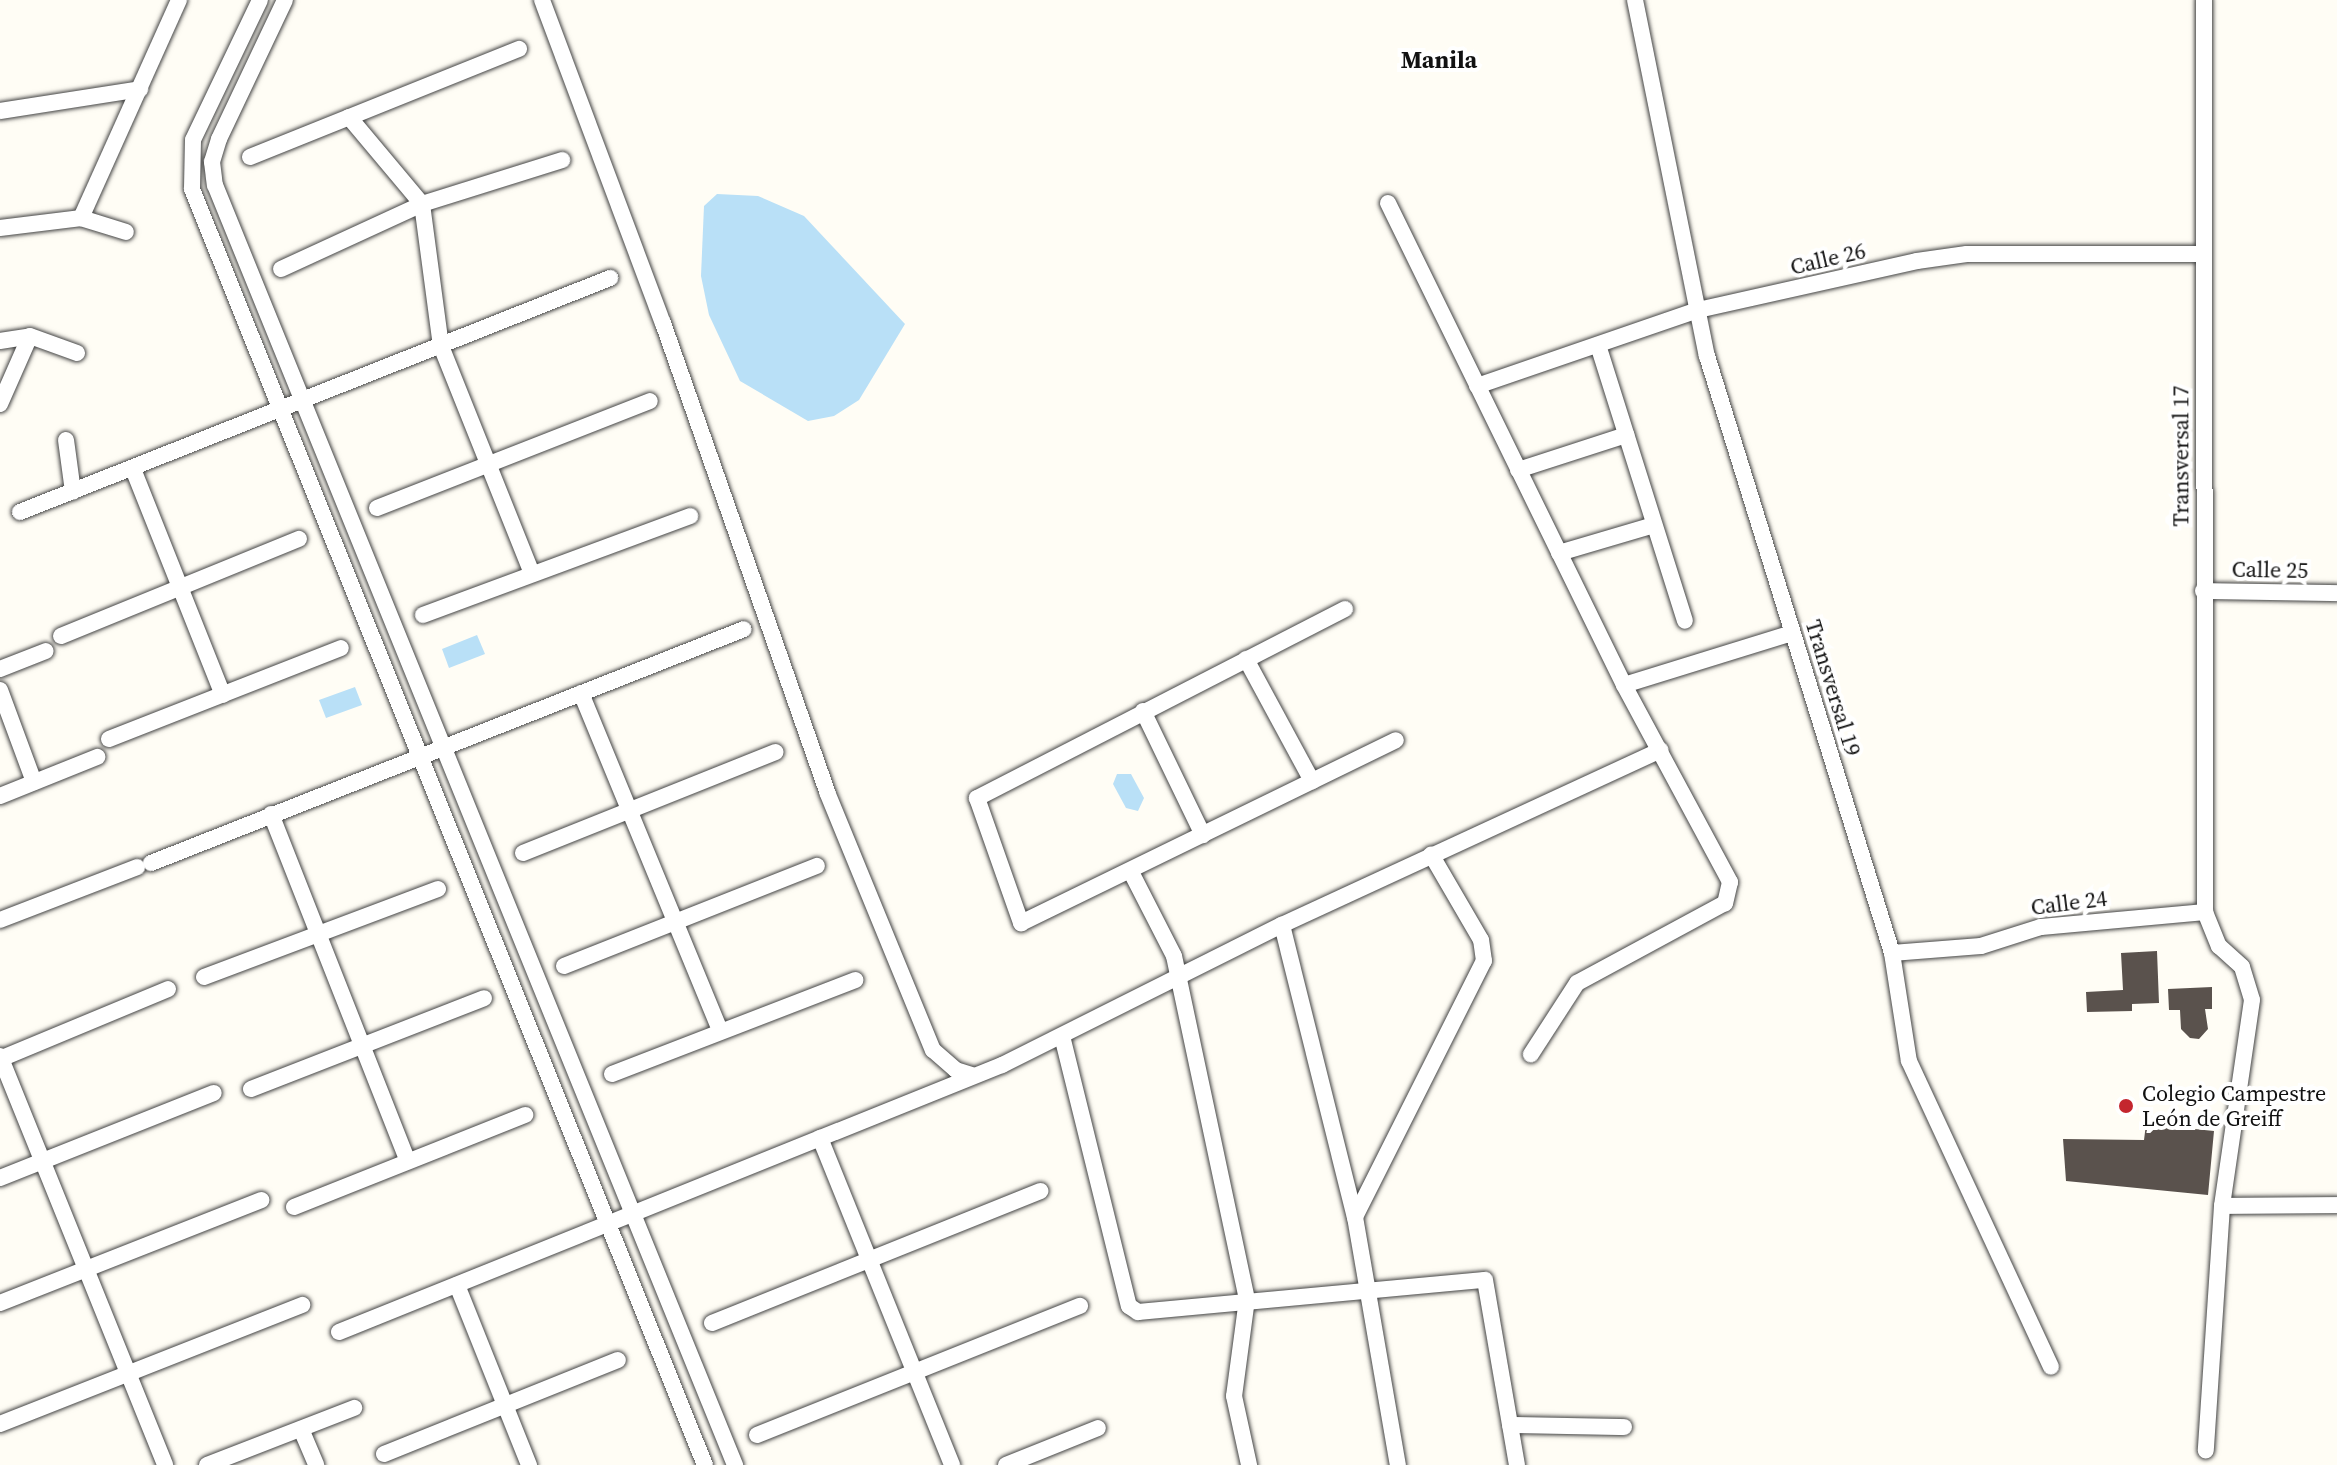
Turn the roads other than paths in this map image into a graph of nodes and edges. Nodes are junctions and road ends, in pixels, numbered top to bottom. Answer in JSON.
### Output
{"nodes":[{"id":1,"x":179,"y":0,"type":"edge"},
{"id":2,"x":260,"y":0,"type":"edge"},
{"id":3,"x":285,"y":0,"type":"edge"},
{"id":4,"x":542,"y":0,"type":"edge"},
{"id":5,"x":1635,"y":0,"type":"edge"},
{"id":6,"x":2204,"y":0,"type":"edge"},
{"id":7,"x":519,"y":49,"type":"dead end"},
{"id":8,"x":140,"y":89,"type":"junction"},
{"id":9,"x":0,"y":111,"type":"edge"},
{"id":10,"x":349,"y":117,"type":"junction"},
{"id":11,"x":250,"y":157,"type":"dead end"},
{"id":12,"x":562,"y":160,"type":"dead end"},
{"id":13,"x":1388,"y":203,"type":"dead end"},
{"id":14,"x":422,"y":204,"type":"junction"},
{"id":15,"x":81,"y":218,"type":"junction"},
{"id":16,"x":0,"y":228,"type":"edge"},
{"id":17,"x":126,"y":232,"type":"dead end"},
{"id":18,"x":2202,"y":254,"type":"junction"},
{"id":19,"x":281,"y":269,"type":"dead end"},
{"id":20,"x":610,"y":278,"type":"dead end"},
{"id":21,"x":255,"y":283,"type":"junction"},
{"id":22,"x":233,"y":292,"type":"junction"},
{"id":23,"x":1698,"y":310,"type":"junction"},
{"id":24,"x":30,"y":336,"type":"junction"},
{"id":25,"x":0,"y":341,"type":"edge"},
{"id":26,"x":1598,"y":345,"type":"junction"},
{"id":27,"x":441,"y":346,"type":"junction"},
{"id":28,"x":77,"y":353,"type":"dead end"},
{"id":29,"x":1477,"y":386,"type":"junction"},
{"id":30,"x":301,"y":401,"type":"junction"},
{"id":31,"x":650,"y":401,"type":"dead end"},
{"id":32,"x":0,"y":404,"type":"edge"},
{"id":33,"x":280,"y":409,"type":"junction"},
{"id":34,"x":1626,"y":435,"type":"junction"},
{"id":35,"x":66,"y":440,"type":"dead end"},
{"id":36,"x":490,"y":465,"type":"junction"},
{"id":37,"x":133,"y":469,"type":"junction"},
{"id":38,"x":1518,"y":470,"type":"junction"},
{"id":39,"x":73,"y":492,"type":"junction"},
{"id":40,"x":377,"y":508,"type":"dead end"},
{"id":41,"x":20,"y":512,"type":"dead end"},
{"id":42,"x":690,"y":516,"type":"dead end"},
{"id":43,"x":352,"y":523,"type":"junction"},
{"id":44,"x":1654,"y":525,"type":"junction"},
{"id":45,"x":329,"y":533,"type":"junction"},
{"id":46,"x":299,"y":539,"type":"dead end"},
{"id":47,"x":1559,"y":553,"type":"junction"},
{"id":48,"x":532,"y":574,"type":"junction"},
{"id":49,"x":180,"y":587,"type":"junction"},
{"id":50,"x":2203,"y":591,"type":"junction"},
{"id":51,"x":2337,"y":593,"type":"edge"},
{"id":52,"x":1345,"y":609,"type":"dead end"},
{"id":53,"x":423,"y":615,"type":"dead end"},
{"id":54,"x":1685,"y":621,"type":"dead end"},
{"id":55,"x":744,"y":629,"type":"dead end"},
{"id":56,"x":1792,"y":633,"type":"junction"},
{"id":57,"x":61,"y":636,"type":"dead end"},
{"id":58,"x":341,"y":648,"type":"dead end"},
{"id":59,"x":46,"y":651,"type":"dead end"},
{"id":60,"x":1246,"y":659,"type":"junction"},
{"id":61,"x":0,"y":669,"type":"edge"},
{"id":62,"x":1624,"y":685,"type":"junction"},
{"id":63,"x":0,"y":690,"type":"edge"},
{"id":64,"x":581,"y":693,"type":"junction"},
{"id":65,"x":223,"y":695,"type":"junction"},
{"id":66,"x":1143,"y":711,"type":"junction"},
{"id":67,"x":109,"y":739,"type":"dead end"},
{"id":68,"x":1396,"y":740,"type":"dead end"},
{"id":69,"x":443,"y":747,"type":"junction"},
{"id":70,"x":1661,"y":750,"type":"junction"},
{"id":71,"x":776,"y":752,"type":"dead end"},
{"id":72,"x":419,"y":756,"type":"junction"},
{"id":73,"x":97,"y":757,"type":"dead end"},
{"id":74,"x":1312,"y":781,"type":"junction"},
{"id":75,"x":34,"y":782,"type":"junction"},
{"id":76,"x":0,"y":796,"type":"edge"},
{"id":77,"x":630,"y":811,"type":"junction"},
{"id":78,"x":271,"y":814,"type":"junction"},
{"id":79,"x":1203,"y":835,"type":"junction"},
{"id":80,"x":523,"y":853,"type":"dead end"},
{"id":81,"x":1431,"y":854,"type":"junction"},
{"id":82,"x":817,"y":866,"type":"dead end"},
{"id":83,"x":1131,"y":872,"type":"junction"},
{"id":84,"x":438,"y":889,"type":"dead end"},
{"id":85,"x":2205,"y":912,"type":"junction"},
{"id":86,"x":0,"y":920,"type":"edge"},
{"id":87,"x":677,"y":923,"type":"junction"},
{"id":88,"x":1282,"y":925,"type":"junction"},
{"id":89,"x":318,"y":936,"type":"junction"},
{"id":90,"x":1892,"y":953,"type":"junction"},
{"id":91,"x":564,"y":966,"type":"dead end"},
{"id":92,"x":204,"y":977,"type":"dead end"},
{"id":93,"x":856,"y":980,"type":"dead end"},
{"id":94,"x":1176,"y":980,"type":"junction"},
{"id":95,"x":168,"y":989,"type":"dead end"},
{"id":96,"x":484,"y":998,"type":"dead end"},
{"id":97,"x":720,"y":1031,"type":"junction"},
{"id":98,"x":1062,"y":1036,"type":"junction"},
{"id":99,"x":364,"y":1046,"type":"junction"},
{"id":100,"x":1531,"y":1054,"type":"dead end"},
{"id":101,"x":0,"y":1058,"type":"edge"},
{"id":102,"x":612,"y":1074,"type":"dead end"},
{"id":103,"x":971,"y":1075,"type":"junction"},
{"id":104,"x":251,"y":1089,"type":"dead end"},
{"id":105,"x":214,"y":1093,"type":"dead end"},
{"id":106,"x":525,"y":1115,"type":"dead end"},
{"id":107,"x":820,"y":1138,"type":"junction"},
{"id":108,"x":407,"y":1160,"type":"junction"},
{"id":109,"x":42,"y":1161,"type":"junction"},
{"id":110,"x":0,"y":1178,"type":"edge"},
{"id":111,"x":1041,"y":1191,"type":"dead end"},
{"id":112,"x":261,"y":1200,"type":"dead end"},
{"id":113,"x":2337,"y":1205,"type":"edge"},
{"id":114,"x":2222,"y":1206,"type":"junction"},
{"id":115,"x":294,"y":1207,"type":"dead end"},
{"id":116,"x":632,"y":1215,"type":"junction"},
{"id":117,"x":1355,"y":1217,"type":"junction"},
{"id":118,"x":609,"y":1224,"type":"junction"},
{"id":119,"x":870,"y":1260,"type":"junction"},
{"id":120,"x":86,"y":1268,"type":"junction"},
{"id":121,"x":457,"y":1285,"type":"junction"},
{"id":122,"x":1367,"y":1293,"type":"junction"},
{"id":123,"x":1247,"y":1299,"type":"junction"},
{"id":124,"x":0,"y":1303,"type":"edge"},
{"id":125,"x":302,"y":1305,"type":"dead end"},
{"id":126,"x":1080,"y":1306,"type":"dead end"},
{"id":127,"x":712,"y":1323,"type":"dead end"},
{"id":128,"x":339,"y":1332,"type":"dead end"},
{"id":129,"x":618,"y":1360,"type":"dead end"},
{"id":130,"x":2051,"y":1367,"type":"dead end"},
{"id":131,"x":915,"y":1372,"type":"junction"},
{"id":132,"x":127,"y":1373,"type":"junction"},
{"id":133,"x":506,"y":1405,"type":"junction"},
{"id":134,"x":354,"y":1408,"type":"dead end"},
{"id":135,"x":0,"y":1424,"type":"edge"},
{"id":136,"x":1510,"y":1425,"type":"junction"},
{"id":137,"x":1624,"y":1427,"type":"dead end"},
{"id":138,"x":1098,"y":1428,"type":"dead end"},
{"id":139,"x":301,"y":1429,"type":"junction"},
{"id":140,"x":757,"y":1435,"type":"dead end"},
{"id":141,"x":2206,"y":1450,"type":"dead end"},
{"id":142,"x":384,"y":1454,"type":"dead end"},
{"id":143,"x":165,"y":1465,"type":"edge"},
{"id":144,"x":207,"y":1465,"type":"edge"},
{"id":145,"x":316,"y":1465,"type":"edge"},
{"id":146,"x":529,"y":1465,"type":"edge"},
{"id":147,"x":705,"y":1465,"type":"edge"},
{"id":148,"x":735,"y":1465,"type":"edge"},
{"id":149,"x":952,"y":1465,"type":"edge"},
{"id":150,"x":1006,"y":1465,"type":"edge"},
{"id":151,"x":1249,"y":1465,"type":"edge"},
{"id":152,"x":1398,"y":1465,"type":"edge"},
{"id":153,"x":1517,"y":1465,"type":"edge"}],
"edges":[{"from":1,"to":8,"type":"street"},
{"from":2,"to":22,"type":"street"},
{"from":3,"to":21,"type":"street"},
{"from":4,"to":103,"type":"street"},
{"from":5,"to":23,"type":"street","name":"Transversal 19"},
{"from":6,"to":18,"type":"street","name":"Transversal 17"},
{"from":7,"to":10,"type":"street"},
{"from":8,"to":9,"type":"street"},
{"from":8,"to":15,"type":"street"},
{"from":10,"to":11,"type":"street"},
{"from":10,"to":14,"type":"street"},
{"from":12,"to":14,"type":"street"},
{"from":13,"to":29,"type":"street"},
{"from":14,"to":19,"type":"street"},
{"from":14,"to":27,"type":"street"},
{"from":15,"to":16,"type":"street"},
{"from":15,"to":17,"type":"street"},
{"from":18,"to":23,"type":"street","name":"Calle 26"},
{"from":18,"to":50,"type":"street","name":"Transversal 17"},
{"from":20,"to":27,"type":"street"},
{"from":21,"to":22,"type":"street"},
{"from":21,"to":30,"type":"street"},
{"from":22,"to":33,"type":"street"},
{"from":23,"to":26,"type":"street","name":"Calle 26"},
{"from":23,"to":56,"type":"street","name":"Transversal 19"},
{"from":24,"to":25,"type":"street"},
{"from":24,"to":28,"type":"street"},
{"from":24,"to":32,"type":"street"},
{"from":26,"to":29,"type":"street","name":"Calle 26"},
{"from":26,"to":34,"type":"street"},
{"from":27,"to":30,"type":"street"},
{"from":27,"to":36,"type":"street"},
{"from":29,"to":38,"type":"street"},
{"from":30,"to":33,"type":"street"},
{"from":30,"to":43,"type":"street"},
{"from":31,"to":36,"type":"street"},
{"from":33,"to":37,"type":"street"},
{"from":33,"to":45,"type":"street"},
{"from":34,"to":38,"type":"street"},
{"from":34,"to":44,"type":"street"},
{"from":35,"to":39,"type":"street"},
{"from":36,"to":40,"type":"street"},
{"from":36,"to":48,"type":"street"},
{"from":37,"to":39,"type":"street"},
{"from":37,"to":49,"type":"street"},
{"from":38,"to":47,"type":"street"},
{"from":39,"to":41,"type":"street"},
{"from":42,"to":48,"type":"street"},
{"from":43,"to":45,"type":"street"},
{"from":43,"to":69,"type":"street"},
{"from":44,"to":47,"type":"street"},
{"from":44,"to":54,"type":"street"},
{"from":45,"to":72,"type":"street"},
{"from":46,"to":49,"type":"street"},
{"from":47,"to":62,"type":"street"},
{"from":48,"to":53,"type":"street"},
{"from":49,"to":57,"type":"street"},
{"from":49,"to":65,"type":"street"},
{"from":50,"to":51,"type":"street","name":"Calle 25"},
{"from":50,"to":85,"type":"street","name":"Transversal 17"},
{"from":52,"to":60,"type":"street"},
{"from":55,"to":64,"type":"street"},
{"from":56,"to":62,"type":"street"},
{"from":56,"to":90,"type":"street","name":"Transversal 19"},
{"from":58,"to":65,"type":"street"},
{"from":59,"to":61,"type":"street"},
{"from":60,"to":66,"type":"street"},
{"from":60,"to":74,"type":"street"},
{"from":62,"to":70,"type":"street"},
{"from":63,"to":75,"type":"street"},
{"from":64,"to":69,"type":"street"},
{"from":64,"to":77,"type":"street"},
{"from":65,"to":67,"type":"street"},
{"from":66,"to":79,"type":"street"},
{"from":66,"to":83,"type":"street"},
{"from":68,"to":74,"type":"street"},
{"from":69,"to":72,"type":"street"},
{"from":69,"to":116,"type":"street"},
{"from":70,"to":81,"type":"street"},
{"from":70,"to":100,"type":"street"},
{"from":71,"to":77,"type":"street"},
{"from":72,"to":78,"type":"street"},
{"from":72,"to":118,"type":"street"},
{"from":73,"to":75,"type":"street"},
{"from":74,"to":79,"type":"street"},
{"from":75,"to":76,"type":"street"},
{"from":77,"to":80,"type":"street"},
{"from":77,"to":87,"type":"street"},
{"from":78,"to":86,"type":"street"},
{"from":78,"to":89,"type":"street"},
{"from":79,"to":83,"type":"street"},
{"from":81,"to":88,"type":"street"},
{"from":81,"to":117,"type":"street"},
{"from":82,"to":87,"type":"street"},
{"from":83,"to":94,"type":"street"},
{"from":84,"to":89,"type":"street"},
{"from":85,"to":90,"type":"street","name":"Calle 24"},
{"from":85,"to":114,"type":"street"},
{"from":87,"to":91,"type":"street"},
{"from":87,"to":97,"type":"street"},
{"from":88,"to":94,"type":"street"},
{"from":88,"to":117,"type":"street"},
{"from":89,"to":92,"type":"street"},
{"from":89,"to":99,"type":"street"},
{"from":90,"to":130,"type":"street","name":"Transversal 19"},
{"from":93,"to":97,"type":"street"},
{"from":94,"to":98,"type":"street"},
{"from":94,"to":123,"type":"street"},
{"from":95,"to":101,"type":"street"},
{"from":96,"to":99,"type":"street"},
{"from":97,"to":102,"type":"street"},
{"from":98,"to":103,"type":"street"},
{"from":98,"to":123,"type":"street"},
{"from":99,"to":104,"type":"street"},
{"from":99,"to":108,"type":"street"},
{"from":101,"to":109,"type":"street"},
{"from":103,"to":107,"type":"street"},
{"from":105,"to":109,"type":"street"},
{"from":106,"to":108,"type":"street"},
{"from":107,"to":116,"type":"street"},
{"from":107,"to":119,"type":"street"},
{"from":108,"to":115,"type":"street"},
{"from":109,"to":110,"type":"street"},
{"from":109,"to":120,"type":"street"},
{"from":111,"to":119,"type":"street"},
{"from":112,"to":120,"type":"street"},
{"from":113,"to":114,"type":"street"},
{"from":114,"to":141,"type":"street"},
{"from":116,"to":118,"type":"street"},
{"from":116,"to":148,"type":"street"},
{"from":117,"to":122,"type":"street"},
{"from":118,"to":121,"type":"street"},
{"from":118,"to":147,"type":"street"},
{"from":119,"to":127,"type":"street"},
{"from":119,"to":131,"type":"street"},
{"from":120,"to":124,"type":"street"},
{"from":120,"to":132,"type":"street"},
{"from":121,"to":128,"type":"street"},
{"from":121,"to":133,"type":"street"},
{"from":122,"to":123,"type":"street"},
{"from":122,"to":136,"type":"street"},
{"from":122,"to":152,"type":"street"},
{"from":123,"to":151,"type":"street"},
{"from":125,"to":132,"type":"street"},
{"from":126,"to":131,"type":"street"},
{"from":129,"to":133,"type":"street"},
{"from":131,"to":140,"type":"street"},
{"from":131,"to":149,"type":"street"},
{"from":132,"to":135,"type":"street"},
{"from":132,"to":143,"type":"street"},
{"from":133,"to":142,"type":"street"},
{"from":133,"to":146,"type":"street"},
{"from":134,"to":139,"type":"street"},
{"from":136,"to":137,"type":"street"},
{"from":136,"to":153,"type":"street"},
{"from":138,"to":150,"type":"street"},
{"from":139,"to":144,"type":"street"},
{"from":139,"to":145,"type":"street"}]}
